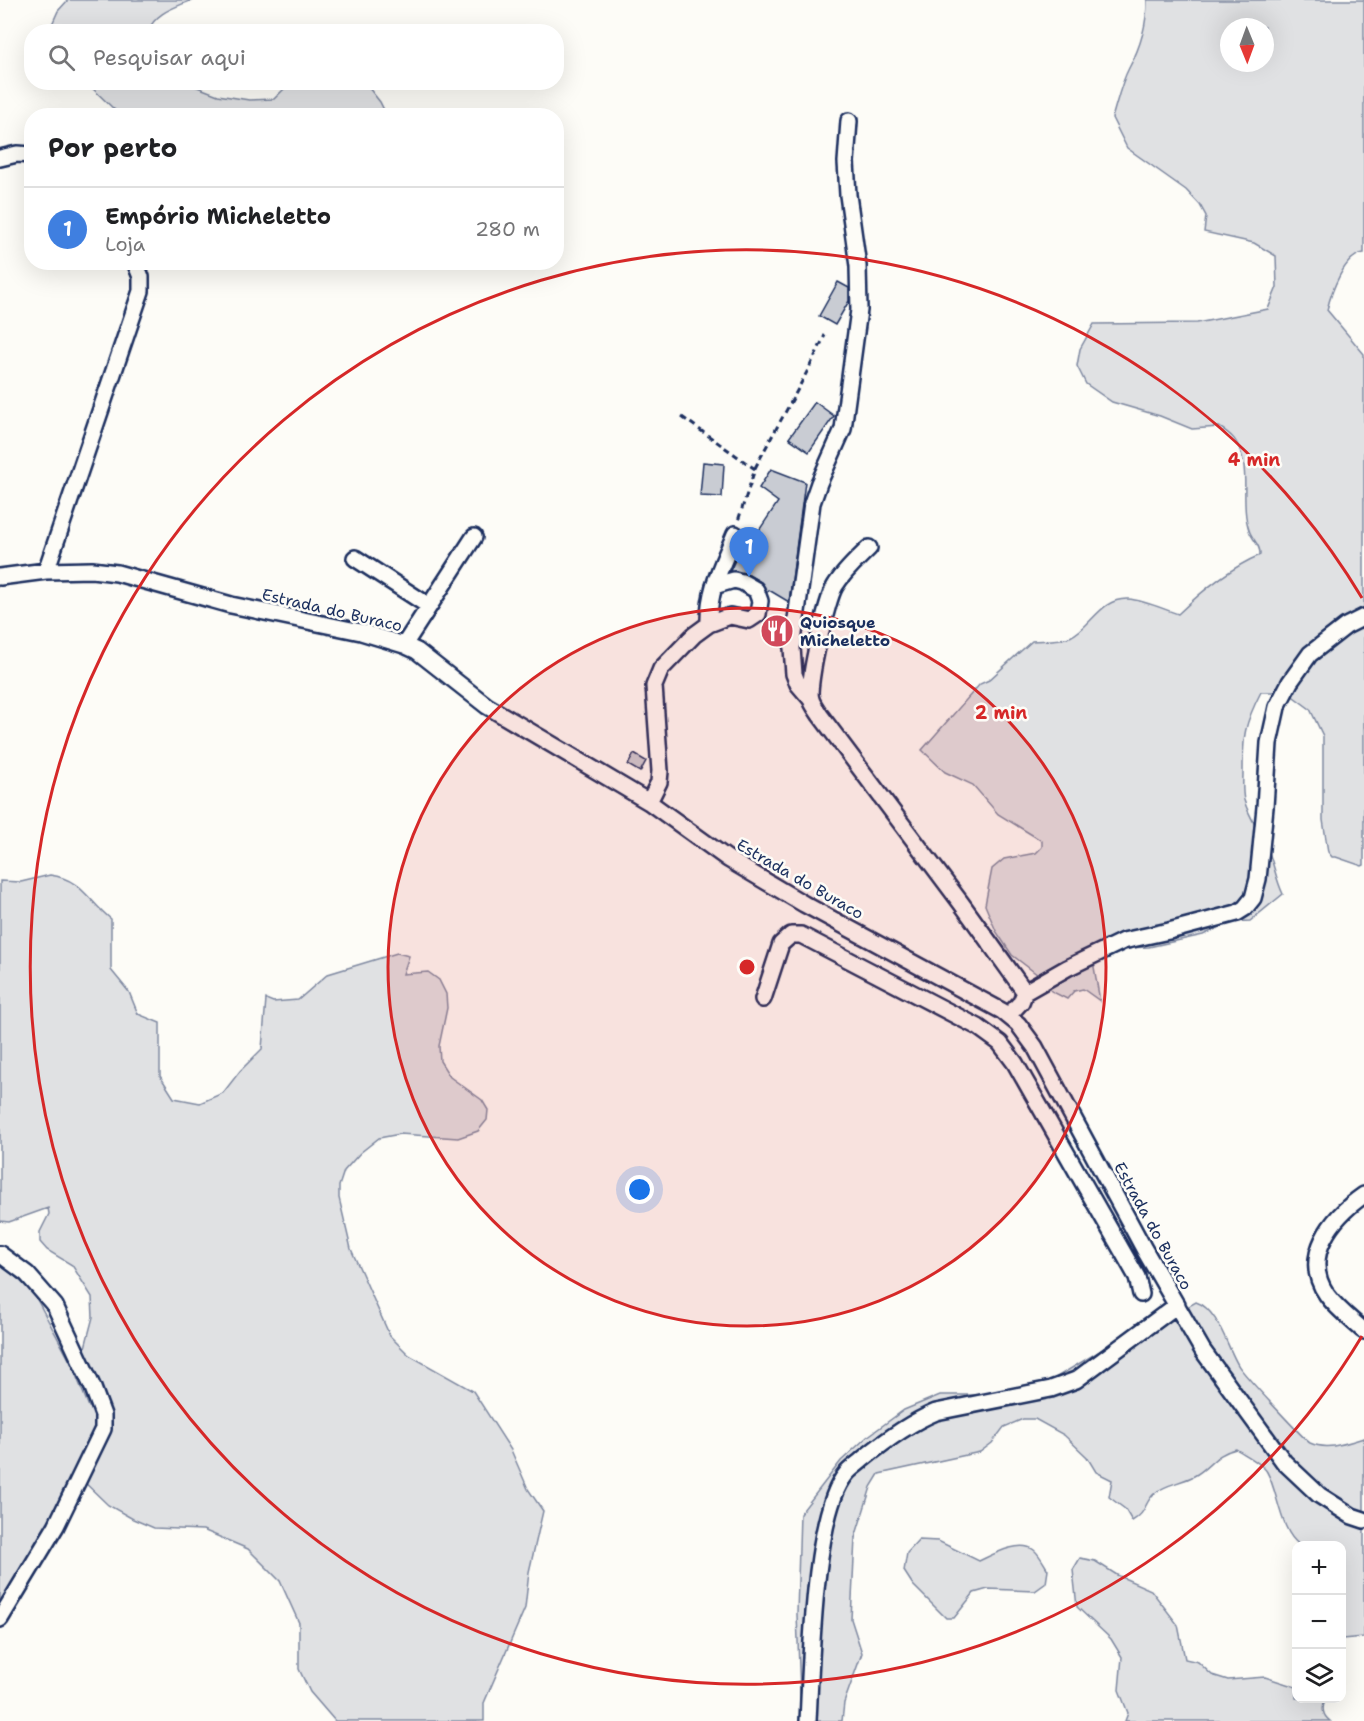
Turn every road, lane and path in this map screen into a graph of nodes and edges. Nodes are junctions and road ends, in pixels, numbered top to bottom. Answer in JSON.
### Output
{"nodes":[{"id":1,"x":849,"y":121,"type":"dead end"},
{"id":2,"x":24,"y":154,"type":"edge"},
{"id":3,"x":0,"y":158,"type":"edge"},
{"id":4,"x":138,"y":270,"type":"edge"},
{"id":5,"x":825,"y":335,"type":"dead end"},
{"id":6,"x":681,"y":417,"type":"dead end"},
{"id":7,"x":754,"y":468,"type":"junction"},
{"id":8,"x":735,"y":534,"type":"joint"},
{"id":9,"x":474,"y":537,"type":"dead end"},
{"id":10,"x":869,"y":548,"type":"dead end"},
{"id":11,"x":355,"y":558,"type":"dead end"},
{"id":12,"x":46,"y":571,"type":"junction"},
{"id":13,"x":0,"y":577,"type":"edge"},
{"id":14,"x":714,"y":586,"type":"junction"},
{"id":15,"x":429,"y":606,"type":"junction"},
{"id":16,"x":1364,"y":617,"type":"edge"},
{"id":17,"x":709,"y":624,"type":"junction"},
{"id":18,"x":404,"y":645,"type":"junction"},
{"id":19,"x":810,"y":698,"type":"junction"},
{"id":20,"x":649,"y":802,"type":"junction"},
{"id":21,"x":1025,"y":992,"type":"junction"},
{"id":22,"x":763,"y":999,"type":"dead end"},
{"id":23,"x":1008,"y":1016,"type":"junction"},
{"id":24,"x":1070,"y":1112,"type":"junction"},
{"id":25,"x":1048,"y":1124,"type":"junction"},
{"id":26,"x":1364,"y":1195,"type":"edge"},
{"id":27,"x":0,"y":1254,"type":"edge"},
{"id":28,"x":1142,"y":1294,"type":"dead end"},
{"id":29,"x":1177,"y":1305,"type":"junction"},
{"id":30,"x":1364,"y":1331,"type":"edge"},
{"id":31,"x":1364,"y":1520,"type":"edge"},
{"id":32,"x":0,"y":1619,"type":"edge"},
{"id":33,"x":808,"y":1721,"type":"edge"}],
"edges":[{"from":1,"to":19,"type":"street"},
{"from":2,"to":3,"type":"street"},
{"from":4,"to":12,"type":"street"},
{"from":5,"to":7,"type":"path"},
{"from":6,"to":7,"type":"path"},
{"from":7,"to":8,"type":"path"},
{"from":8,"to":14,"type":"street"},
{"from":9,"to":15,"type":"street"},
{"from":10,"to":19,"type":"street"},
{"from":11,"to":15,"type":"street"},
{"from":12,"to":13,"type":"street","name":"Estrada do Buraco"},
{"from":12,"to":18,"type":"street","name":"Estrada do Buraco"},
{"from":14,"to":17,"type":"street"},
{"from":14,"to":17,"type":"street"},
{"from":15,"to":18,"type":"street"},
{"from":16,"to":21,"type":"street"},
{"from":17,"to":20,"type":"street"},
{"from":18,"to":20,"type":"street","name":"Estrada do Buraco"},
{"from":19,"to":21,"type":"street"},
{"from":20,"to":23,"type":"street","name":"Estrada do Buraco"},
{"from":21,"to":23,"type":"street"},
{"from":22,"to":25,"type":"street"},
{"from":23,"to":24,"type":"street","name":"Estrada do Buraco"},
{"from":24,"to":25,"type":"street"},
{"from":24,"to":29,"type":"street","name":"Estrada do Buraco"},
{"from":25,"to":28,"type":"street"},
{"from":26,"to":30,"type":"street"},
{"from":27,"to":32,"type":"street"},
{"from":29,"to":31,"type":"street","name":"Estrada do Buraco"},
{"from":29,"to":33,"type":"street"}]}
